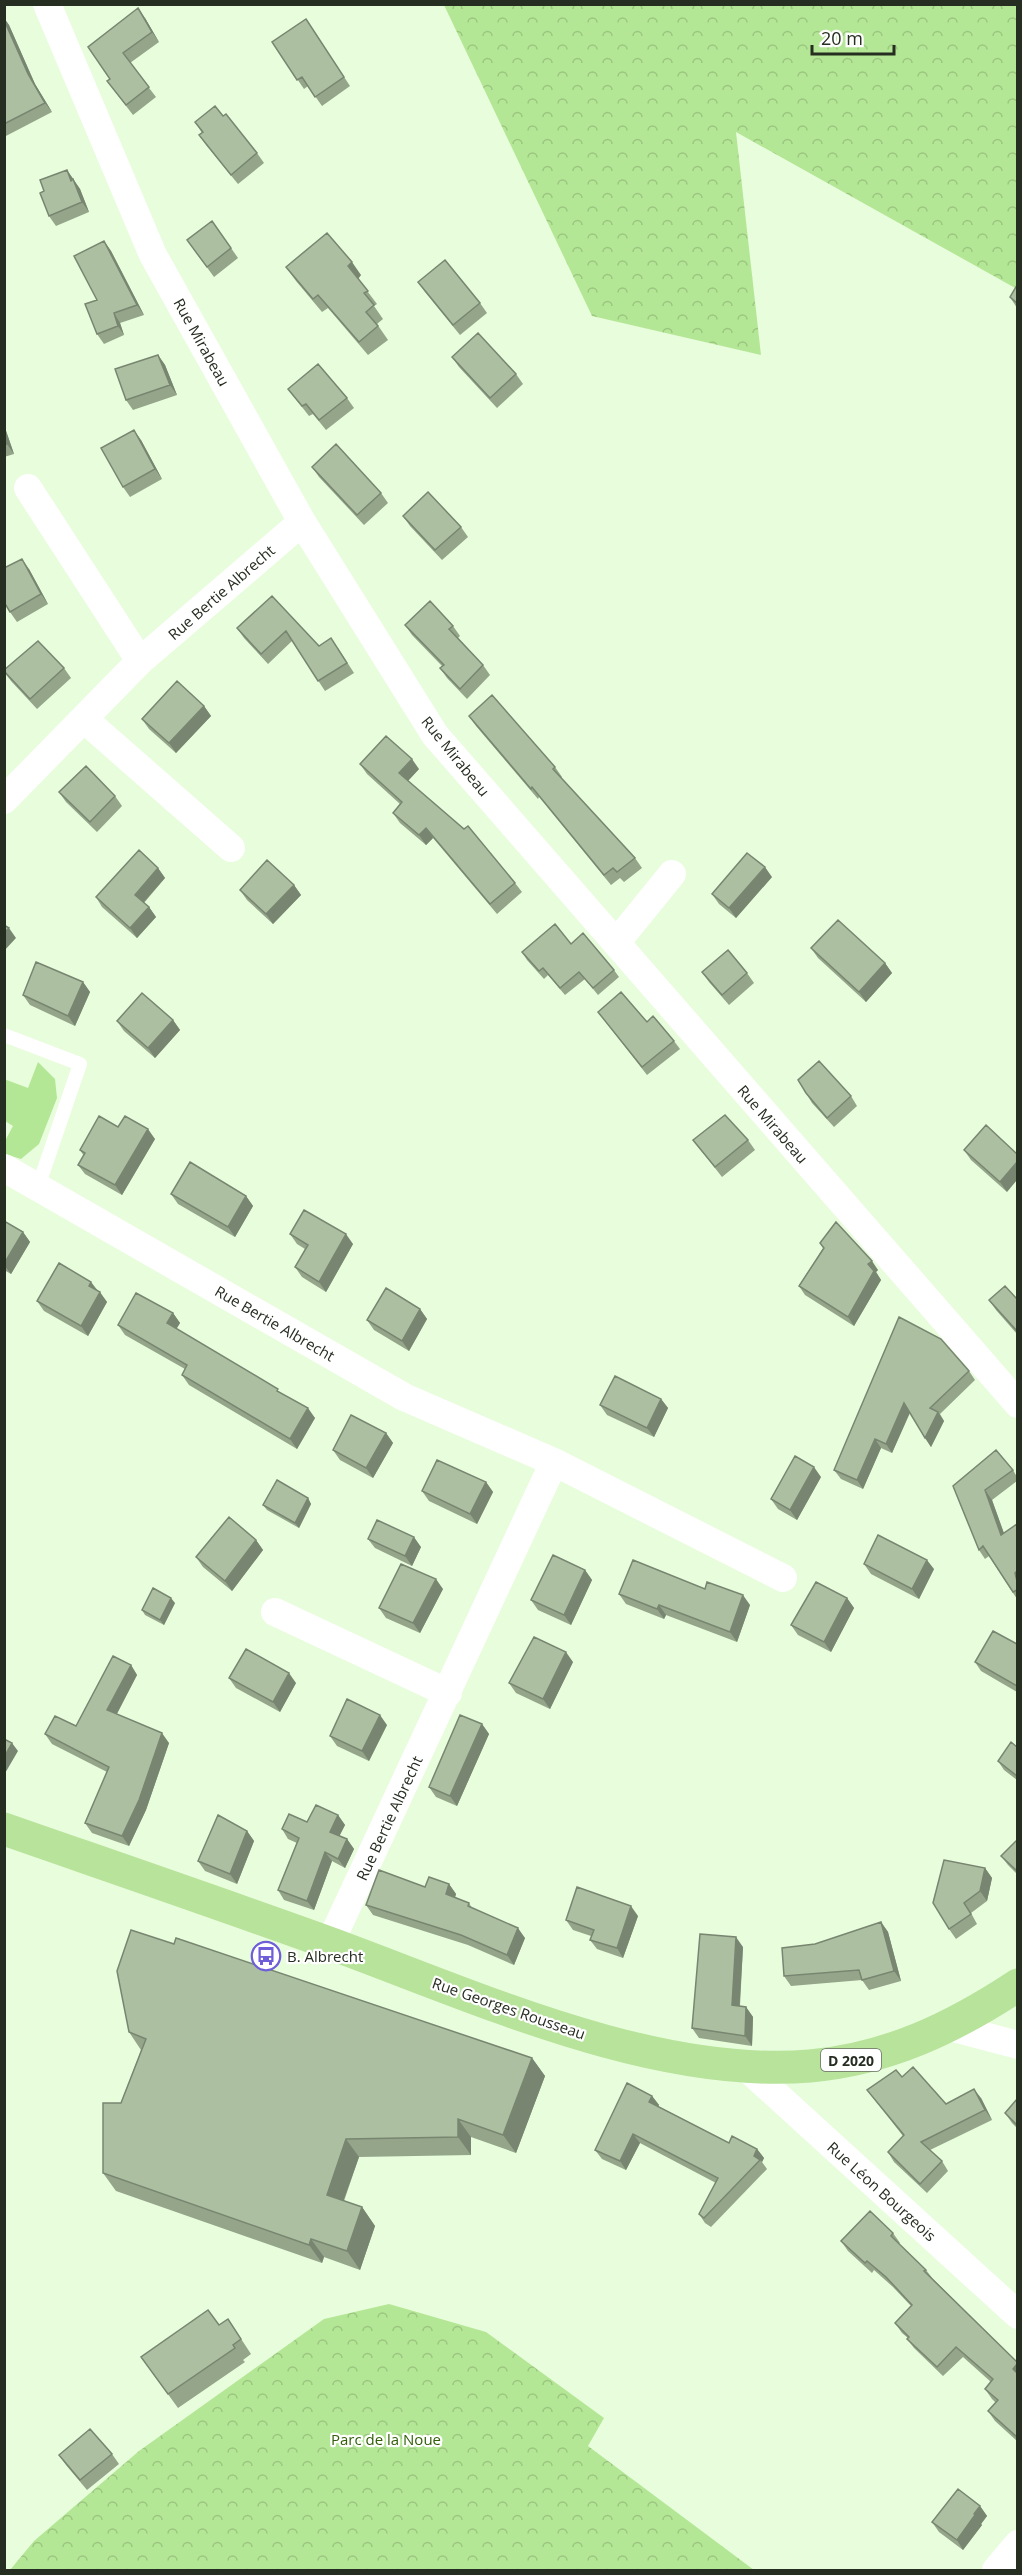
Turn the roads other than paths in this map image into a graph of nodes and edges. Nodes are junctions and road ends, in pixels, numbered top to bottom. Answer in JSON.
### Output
{"nodes":[{"id":1,"x":47,"y":4,"type":"edge"},
{"id":2,"x":28,"y":488,"type":"dead end"},
{"id":3,"x":302,"y":522,"type":"junction"},
{"id":4,"x":140,"y":661,"type":"junction"},
{"id":5,"x":84,"y":720,"type":"junction"},
{"id":6,"x":4,"y":800,"type":"edge"},
{"id":7,"x":231,"y":848,"type":"dead end"},
{"id":8,"x":672,"y":874,"type":"dead end"},
{"id":9,"x":616,"y":943,"type":"junction"},
{"id":10,"x":4,"y":1035,"type":"edge"},
{"id":11,"x":4,"y":1168,"type":"edge"},
{"id":12,"x":38,"y":1187,"type":"junction"},
{"id":13,"x":1017,"y":1404,"type":"edge"},
{"id":14,"x":554,"y":1462,"type":"junction"},
{"id":15,"x":783,"y":1578,"type":"dead end"},
{"id":16,"x":275,"y":1612,"type":"dead end"},
{"id":17,"x":448,"y":1693,"type":"junction"},
{"id":18,"x":4,"y":1829,"type":"edge"},
{"id":19,"x":330,"y":1943,"type":"junction"},
{"id":20,"x":1017,"y":1985,"type":"edge"},
{"id":21,"x":950,"y":2026,"type":"junction"},
{"id":22,"x":1017,"y":2045,"type":"edge"},
{"id":23,"x":747,"y":2068,"type":"junction"},
{"id":24,"x":1017,"y":2315,"type":"edge"},
{"id":25,"x":1017,"y":2544,"type":"edge"},
{"id":26,"x":996,"y":2571,"type":"edge"}],
"edges":[{"from":1,"to":3,"type":"street","name":"Rue Mirabeau"},
{"from":2,"to":4,"type":"street"},
{"from":3,"to":4,"type":"street","name":"Rue Bertie Albrecht"},
{"from":3,"to":9,"type":"street","name":"Rue Mirabeau"},
{"from":4,"to":5,"type":"street","name":"Rue Bertie Albrecht"},
{"from":5,"to":6,"type":"street","name":"Rue Bertie Albrecht"},
{"from":5,"to":7,"type":"street"},
{"from":8,"to":9,"type":"street"},
{"from":9,"to":13,"type":"street","name":"Rue Mirabeau"},
{"from":10,"to":12,"type":"lane"},
{"from":11,"to":12,"type":"street","name":"Rue Bertie Albrecht"},
{"from":12,"to":14,"type":"street","name":"Rue Bertie Albrecht"},
{"from":14,"to":15,"type":"street","name":"Rue Bertie Albrecht"},
{"from":14,"to":17,"type":"street","name":"Rue Bertie Albrecht"},
{"from":16,"to":17,"type":"street"},
{"from":17,"to":19,"type":"street","name":"Rue Bertie Albrecht"},
{"from":18,"to":19,"type":"main road","name":"Rue Georges Rousseau","number":"D 2020"},
{"from":19,"to":23,"type":"main road","name":"Rue Georges Rousseau","number":"D 2020"},
{"from":20,"to":21,"type":"main road","name":"Rue Georges Rousseau","number":"D 2020"},
{"from":21,"to":22,"type":"street"},
{"from":21,"to":23,"type":"main road","name":"Rue Georges Rousseau","number":"D 2020"},
{"from":23,"to":24,"type":"street","name":"Rue Léon Bourgeois"},
{"from":25,"to":26,"type":"street"}]}
